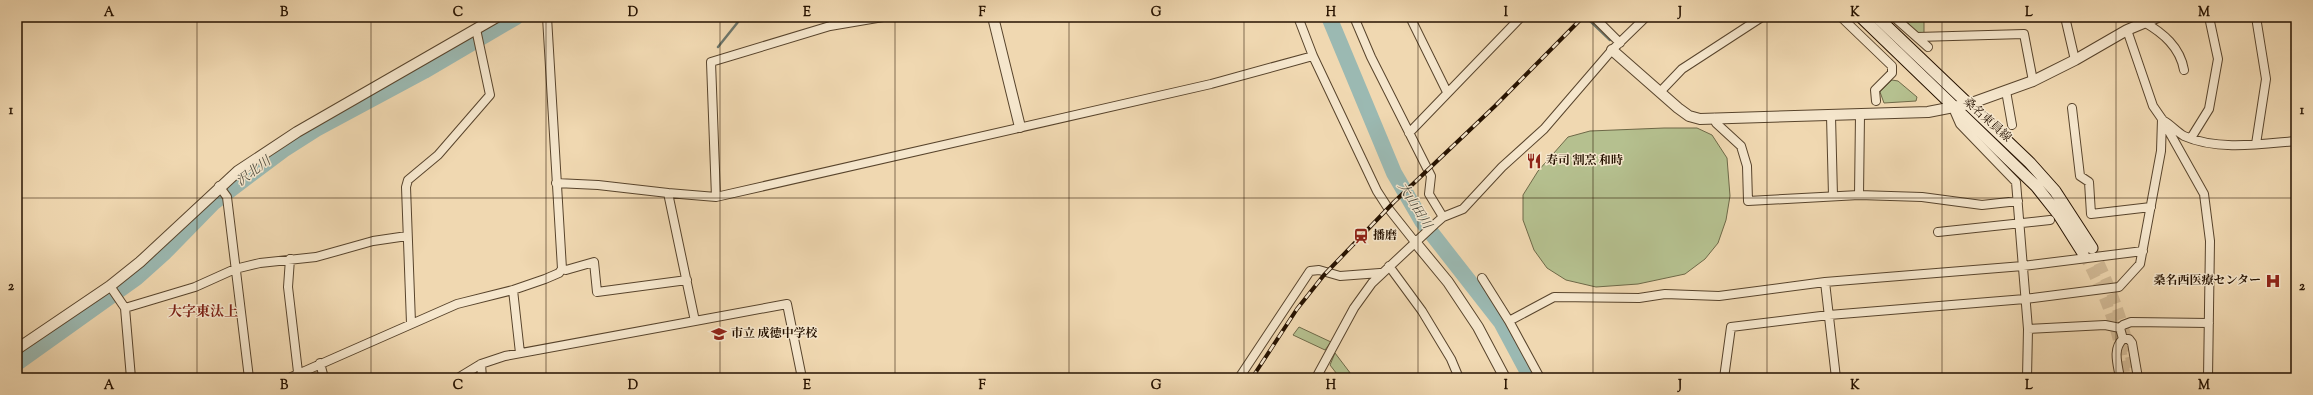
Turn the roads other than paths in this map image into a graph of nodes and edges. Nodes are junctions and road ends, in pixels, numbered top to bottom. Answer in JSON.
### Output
{"nodes":[{"id":1,"x":497,"y":17,"type":"edge"},
{"id":2,"x":547,"y":17,"type":"edge"},
{"id":3,"x":883,"y":17,"type":"edge"},
{"id":4,"x":993,"y":17,"type":"edge"},
{"id":5,"x":1298,"y":17,"type":"edge"},
{"id":6,"x":1354,"y":17,"type":"edge"},
{"id":7,"x":1410,"y":17,"type":"edge"},
{"id":8,"x":1521,"y":17,"type":"edge"},
{"id":9,"x":1594,"y":17,"type":"edge"},
{"id":10,"x":1646,"y":17,"type":"edge"},
{"id":11,"x":1762,"y":17,"type":"edge"},
{"id":12,"x":1841,"y":17,"type":"edge"},
{"id":13,"x":1861,"y":17,"type":"edge"},
{"id":14,"x":1877,"y":17,"type":"edge"},
{"id":15,"x":1894,"y":17,"type":"edge"},
{"id":16,"x":2065,"y":17,"type":"edge"},
{"id":17,"x":2070,"y":17,"type":"edge"},
{"id":18,"x":2209,"y":17,"type":"edge"},
{"id":19,"x":2256,"y":17,"type":"edge"},
{"id":20,"x":2149,"y":18,"type":"edge"},
{"id":21,"x":2127,"y":30,"type":"junction"},
{"id":22,"x":476,"y":31,"type":"junction"},
{"id":23,"x":1917,"y":37,"type":"junction"},
{"id":24,"x":1620,"y":42,"type":"junction"},
{"id":25,"x":1928,"y":47,"type":"dead end"},
{"id":26,"x":1612,"y":50,"type":"junction"},
{"id":27,"x":1314,"y":56,"type":"junction"},
{"id":28,"x":2077,"y":59,"type":"junction"},
{"id":29,"x":2184,"y":70,"type":"dead end"},
{"id":30,"x":2033,"y":81,"type":"junction"},
{"id":31,"x":2006,"y":91,"type":"junction"},
{"id":32,"x":1447,"y":92,"type":"junction"},
{"id":33,"x":1660,"y":92,"type":"junction"},
{"id":34,"x":1876,"y":101,"type":"dead end"},
{"id":35,"x":1969,"y":104,"type":"junction"},
{"id":36,"x":1953,"y":107,"type":"junction"},
{"id":37,"x":2072,"y":108,"type":"dead end"},
{"id":38,"x":1860,"y":115,"type":"junction"},
{"id":39,"x":1832,"y":116,"type":"junction"},
{"id":40,"x":1714,"y":118,"type":"junction"},
{"id":41,"x":2162,"y":119,"type":"junction"},
{"id":42,"x":2012,"y":125,"type":"dead end"},
{"id":43,"x":1020,"y":127,"type":"junction"},
{"id":44,"x":1409,"y":133,"type":"junction"},
{"id":45,"x":2191,"y":138,"type":"junction"},
{"id":46,"x":2296,"y":141,"type":"edge"},
{"id":47,"x":2256,"y":144,"type":"junction"},
{"id":48,"x":556,"y":183,"type":"junction"},
{"id":49,"x":223,"y":191,"type":"junction"},
{"id":50,"x":668,"y":193,"type":"junction"},
{"id":51,"x":1859,"y":195,"type":"junction"},
{"id":52,"x":1833,"y":196,"type":"junction"},
{"id":53,"x":716,"y":197,"type":"junction"},
{"id":54,"x":2018,"y":201,"type":"junction"},
{"id":55,"x":2151,"y":207,"type":"junction"},
{"id":56,"x":1443,"y":217,"type":"junction"},
{"id":57,"x":2050,"y":220,"type":"dead end"},
{"id":58,"x":2020,"y":223,"type":"junction"},
{"id":59,"x":1938,"y":232,"type":"dead end"},
{"id":60,"x":407,"y":236,"type":"junction"},
{"id":61,"x":1417,"y":240,"type":"junction"},
{"id":62,"x":2143,"y":251,"type":"junction"},
{"id":63,"x":290,"y":259,"type":"junction"},
{"id":64,"x":1389,"y":266,"type":"junction"},
{"id":65,"x":2023,"y":266,"type":"junction"},
{"id":66,"x":235,"y":268,"type":"junction"},
{"id":67,"x":562,"y":269,"type":"junction"},
{"id":68,"x":1380,"y":273,"type":"junction"},
{"id":69,"x":1482,"y":278,"type":"dead end"},
{"id":70,"x":686,"y":280,"type":"junction"},
{"id":71,"x":1825,"y":282,"type":"junction"},
{"id":72,"x":111,"y":288,"type":"junction"},
{"id":73,"x":513,"y":290,"type":"junction"},
{"id":74,"x":2025,"y":299,"type":"junction"},
{"id":75,"x":125,"y":308,"type":"junction"},
{"id":76,"x":1829,"y":315,"type":"junction"},
{"id":77,"x":695,"y":321,"type":"junction"},
{"id":78,"x":1509,"y":321,"type":"junction"},
{"id":79,"x":411,"y":323,"type":"junction"},
{"id":80,"x":2209,"y":323,"type":"junction"},
{"id":81,"x":2120,"y":328,"type":"junction"},
{"id":82,"x":2028,"y":329,"type":"junction"},
{"id":83,"x":2123,"y":339,"type":"junction"},
{"id":84,"x":17,"y":349,"type":"edge"},
{"id":85,"x":520,"y":353,"type":"junction"},
{"id":86,"x":320,"y":363,"type":"junction"},
{"id":87,"x":481,"y":364,"type":"junction"},
{"id":88,"x":298,"y":372,"type":"junction"},
{"id":89,"x":1237,"y":377,"type":"edge"},
{"id":90,"x":131,"y":378,"type":"edge"},
{"id":91,"x":249,"y":378,"type":"edge"},
{"id":92,"x":289,"y":378,"type":"edge"},
{"id":93,"x":324,"y":378,"type":"edge"},
{"id":94,"x":458,"y":378,"type":"edge"},
{"id":95,"x":482,"y":378,"type":"edge"},
{"id":96,"x":802,"y":378,"type":"edge"},
{"id":97,"x":1316,"y":378,"type":"edge"},
{"id":98,"x":1459,"y":378,"type":"edge"},
{"id":99,"x":1505,"y":378,"type":"edge"},
{"id":100,"x":1540,"y":378,"type":"edge"},
{"id":101,"x":1724,"y":378,"type":"edge"},
{"id":102,"x":1836,"y":378,"type":"edge"},
{"id":103,"x":2027,"y":378,"type":"edge"},
{"id":104,"x":2120,"y":378,"type":"edge"},
{"id":105,"x":2138,"y":378,"type":"edge"},
{"id":106,"x":2208,"y":378,"type":"edge"}],
"edges":[{"from":1,"to":22,"type":"street"},
{"from":2,"to":48,"type":"street"},
{"from":3,"to":53,"type":"street"},
{"from":4,"to":43,"type":"street"},
{"from":5,"to":27,"type":"street"},
{"from":6,"to":44,"type":"street"},
{"from":7,"to":32,"type":"street"},
{"from":8,"to":32,"type":"street"},
{"from":9,"to":24,"type":"street"},
{"from":10,"to":24,"type":"street"},
{"from":11,"to":33,"type":"street"},
{"from":12,"to":34,"type":"street"},
{"from":13,"to":36,"type":"main road","name":"桑名東員線"},
{"from":14,"to":35,"type":"main road","name":"桑名東員線"},
{"from":15,"to":23,"type":"street"},
{"from":16,"to":28,"type":"street"},
{"from":17,"to":28,"type":"street"},
{"from":18,"to":45,"type":"street"},
{"from":19,"to":47,"type":"street"},
{"from":20,"to":21,"type":"street"},
{"from":20,"to":29,"type":"street"},
{"from":21,"to":28,"type":"street"},
{"from":21,"to":41,"type":"street"},
{"from":22,"to":49,"type":"street"},
{"from":22,"to":60,"type":"street"},
{"from":23,"to":25,"type":"street"},
{"from":23,"to":30,"type":"street"},
{"from":24,"to":26,"type":"street"},
{"from":26,"to":33,"type":"street"},
{"from":26,"to":56,"type":"street"},
{"from":27,"to":43,"type":"street"},
{"from":27,"to":61,"type":"street"},
{"from":28,"to":30,"type":"street"},
{"from":30,"to":31,"type":"street"},
{"from":31,"to":35,"type":"street"},
{"from":31,"to":42,"type":"street"},
{"from":32,"to":44,"type":"street"},
{"from":33,"to":40,"type":"street"},
{"from":35,"to":36,"type":"street"},
{"from":35,"to":36,"type":"main road","name":"桑名東員線"},
{"from":36,"to":38,"type":"street"},
{"from":36,"to":54,"type":"street"},
{"from":37,"to":55,"type":"street"},
{"from":38,"to":39,"type":"street"},
{"from":38,"to":51,"type":"street"},
{"from":39,"to":40,"type":"street"},
{"from":39,"to":52,"type":"street"},
{"from":40,"to":52,"type":"street"},
{"from":41,"to":45,"type":"street"},
{"from":41,"to":55,"type":"street"},
{"from":41,"to":80,"type":"street"},
{"from":43,"to":53,"type":"street"},
{"from":44,"to":56,"type":"street"},
{"from":45,"to":47,"type":"street"},
{"from":46,"to":47,"type":"street"},
{"from":48,"to":50,"type":"street"},
{"from":48,"to":67,"type":"street"},
{"from":49,"to":66,"type":"street"},
{"from":49,"to":72,"type":"street"},
{"from":50,"to":53,"type":"street"},
{"from":50,"to":70,"type":"street"},
{"from":51,"to":52,"type":"street"},
{"from":51,"to":54,"type":"street"},
{"from":54,"to":58,"type":"street"},
{"from":55,"to":62,"type":"street"},
{"from":56,"to":61,"type":"street"},
{"from":57,"to":58,"type":"street"},
{"from":58,"to":59,"type":"street"},
{"from":58,"to":65,"type":"street"},
{"from":60,"to":63,"type":"street"},
{"from":60,"to":79,"type":"street"},
{"from":61,"to":64,"type":"street"},
{"from":61,"to":99,"type":"street"},
{"from":62,"to":65,"type":"street"},
{"from":62,"to":74,"type":"street"},
{"from":63,"to":66,"type":"street"},
{"from":63,"to":88,"type":"street"},
{"from":64,"to":68,"type":"street"},
{"from":64,"to":98,"type":"street"},
{"from":65,"to":71,"type":"street"},
{"from":65,"to":74,"type":"street"},
{"from":66,"to":75,"type":"street"},
{"from":66,"to":91,"type":"street"},
{"from":67,"to":70,"type":"street"},
{"from":67,"to":73,"type":"street"},
{"from":68,"to":89,"type":"street"},
{"from":68,"to":97,"type":"street"},
{"from":69,"to":78,"type":"street"},
{"from":70,"to":77,"type":"street"},
{"from":71,"to":76,"type":"street"},
{"from":71,"to":78,"type":"street"},
{"from":72,"to":75,"type":"street"},
{"from":72,"to":84,"type":"street"},
{"from":73,"to":79,"type":"street"},
{"from":73,"to":85,"type":"street"},
{"from":74,"to":76,"type":"street"},
{"from":74,"to":82,"type":"street"},
{"from":75,"to":90,"type":"street"},
{"from":76,"to":101,"type":"street"},
{"from":76,"to":102,"type":"street"},
{"from":77,"to":85,"type":"street"},
{"from":77,"to":96,"type":"street"},
{"from":78,"to":100,"type":"street"},
{"from":79,"to":86,"type":"street"},
{"from":80,"to":81,"type":"street"},
{"from":80,"to":106,"type":"street"},
{"from":81,"to":82,"type":"street"},
{"from":81,"to":83,"type":"street"},
{"from":82,"to":103,"type":"street"},
{"from":83,"to":104,"type":"street"},
{"from":83,"to":105,"type":"street"},
{"from":85,"to":87,"type":"street"},
{"from":86,"to":88,"type":"street"},
{"from":86,"to":93,"type":"street"},
{"from":87,"to":94,"type":"street"},
{"from":87,"to":95,"type":"street"},
{"from":88,"to":92,"type":"street"}]}
